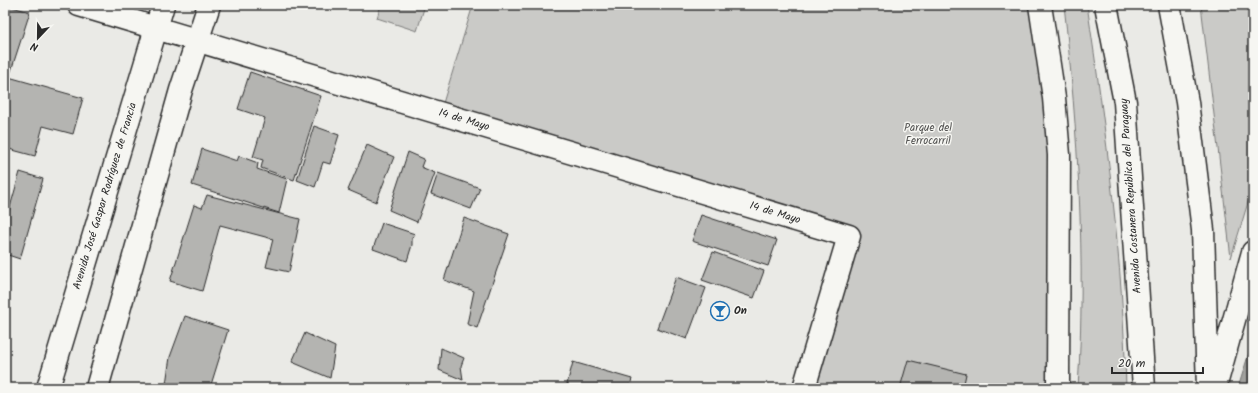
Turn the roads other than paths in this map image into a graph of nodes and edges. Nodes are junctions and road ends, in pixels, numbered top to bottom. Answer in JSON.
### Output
{"nodes":[{"id":1,"x":79,"y":5,"type":"edge"},
{"id":2,"x":163,"y":5,"type":"edge"},
{"id":3,"x":209,"y":5,"type":"edge"},
{"id":4,"x":1040,"y":5,"type":"edge"},
{"id":5,"x":1106,"y":5,"type":"edge"},
{"id":6,"x":1169,"y":5,"type":"edge"},
{"id":7,"x":156,"y":28,"type":"junction"},
{"id":8,"x":198,"y":41,"type":"junction"},
{"id":9,"x":1253,"y":252,"type":"edge"},
{"id":10,"x":48,"y":388,"type":"edge"},
{"id":11,"x":97,"y":388,"type":"edge"},
{"id":12,"x":804,"y":388,"type":"edge"},
{"id":13,"x":1058,"y":388,"type":"edge"},
{"id":14,"x":1144,"y":388,"type":"edge"},
{"id":15,"x":1208,"y":388,"type":"edge"},
{"id":16,"x":1215,"y":388,"type":"edge"}],
"edges":[{"from":1,"to":7,"type":"main road","name":"14 de Mayo"},
{"from":2,"to":7,"type":"main road","name":"Avenida José Gaspar Rodríguez de Francia"},
{"from":3,"to":8,"type":"main road"},
{"from":4,"to":13,"type":"main road"},
{"from":5,"to":14,"type":"main road","name":"Avenida Costanera República del Paraguay"},
{"from":6,"to":15,"type":"main road"},
{"from":7,"to":8,"type":"main road","name":"14 de Mayo"},
{"from":7,"to":10,"type":"main road","name":"Avenida José Gaspar Rodríguez de Francia"},
{"from":8,"to":11,"type":"main road"},
{"from":8,"to":12,"type":"main road","name":"14 de Mayo"},
{"from":9,"to":16,"type":"main road"}]}
